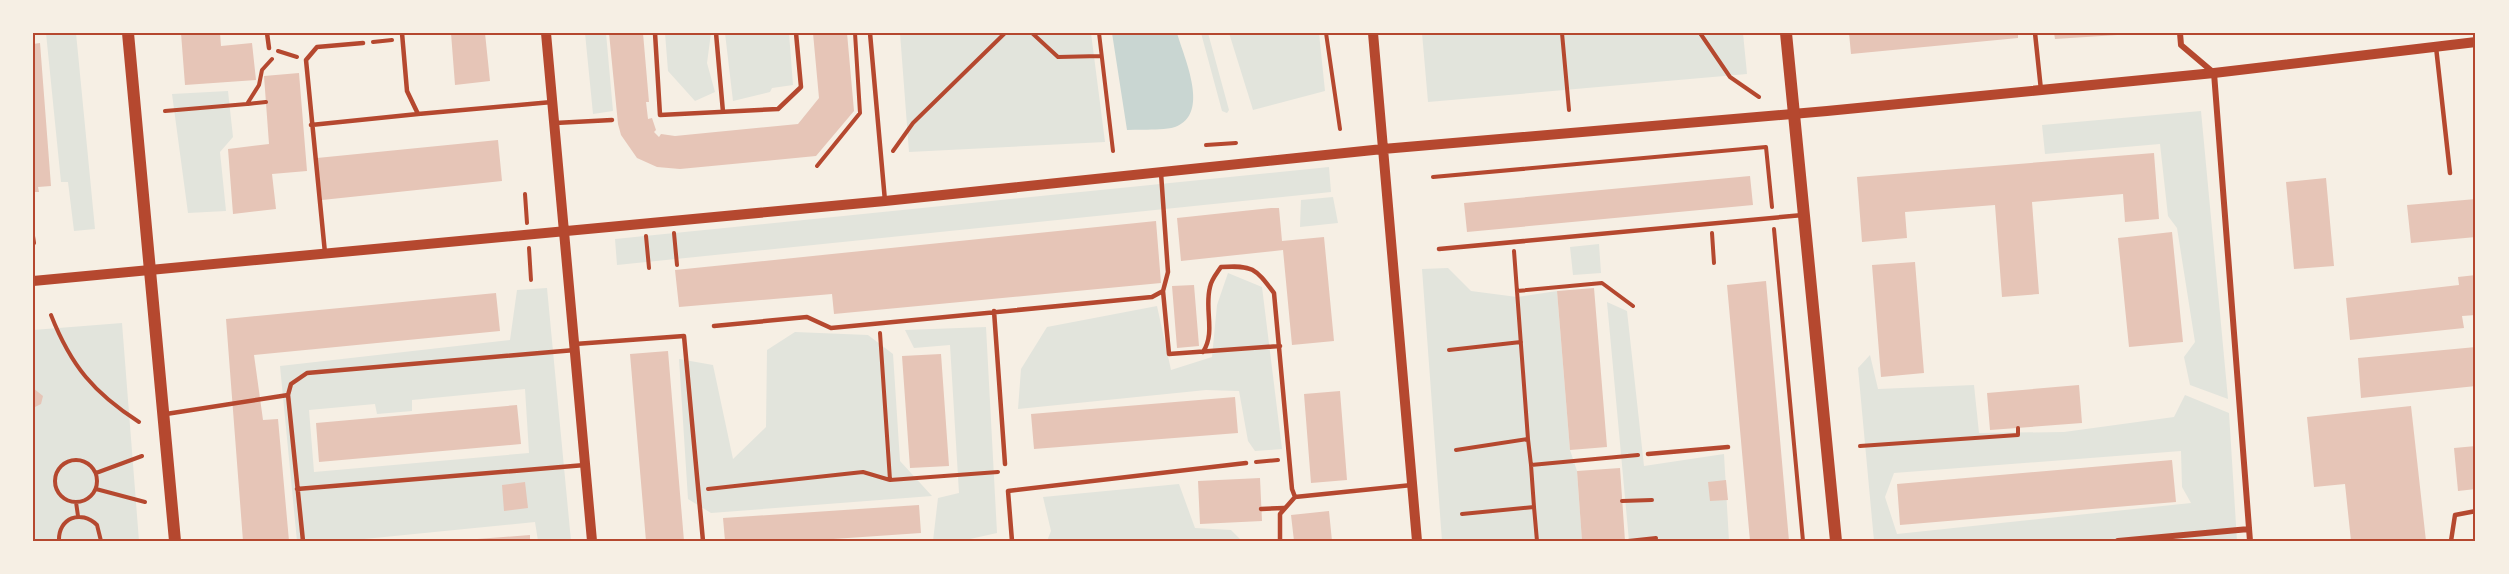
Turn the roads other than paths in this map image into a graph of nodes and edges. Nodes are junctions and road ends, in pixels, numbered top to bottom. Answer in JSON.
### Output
{"nodes":[{"id":1,"x":128,"y":33,"type":"edge"},
{"id":2,"x":267,"y":33,"type":"edge"},
{"id":3,"x":402,"y":33,"type":"edge"},
{"id":4,"x":546,"y":33,"type":"edge"},
{"id":5,"x":655,"y":33,"type":"edge"},
{"id":6,"x":716,"y":33,"type":"edge"},
{"id":7,"x":796,"y":33,"type":"edge"},
{"id":8,"x":870,"y":33,"type":"edge"},
{"id":9,"x":1373,"y":33,"type":"edge"},
{"id":10,"x":1786,"y":33,"type":"edge"},
{"id":11,"x":2035,"y":33,"type":"edge"},
{"id":12,"x":2180,"y":33,"type":"edge"},
{"id":13,"x":2476,"y":42,"type":"edge"},
{"id":14,"x":363,"y":43,"type":"road end"},
{"id":15,"x":2436,"y":47,"type":"junction"},
{"id":16,"x":269,"y":48,"type":"road end"},
{"id":17,"x":2214,"y":73,"type":"junction"},
{"id":18,"x":2041,"y":90,"type":"junction"},
{"id":19,"x":552,"y":102,"type":"junction"},
{"id":20,"x":723,"y":112,"type":"junction"},
{"id":21,"x":418,"y":114,"type":"junction"},
{"id":22,"x":1793,"y":115,"type":"junction"},
{"id":23,"x":612,"y":120,"type":"dead end"},
{"id":24,"x":554,"y":123,"type":"junction"},
{"id":25,"x":312,"y":125,"type":"junction"},
{"id":26,"x":1383,"y":150,"type":"junction"},
{"id":27,"x":1161,"y":172,"type":"junction"},
{"id":28,"x":2450,"y":173,"type":"dead end"},
{"id":29,"x":885,"y":201,"type":"junction"},
{"id":30,"x":1803,"y":215,"type":"junction"},
{"id":31,"x":564,"y":229,"type":"junction"},
{"id":32,"x":1439,"y":249,"type":"dead end"},
{"id":33,"x":325,"y":253,"type":"junction"},
{"id":34,"x":150,"y":270,"type":"junction"},
{"id":35,"x":33,"y":281,"type":"edge"},
{"id":36,"x":1162,"y":291,"type":"junction"},
{"id":37,"x":994,"y":311,"type":"junction"},
{"id":38,"x":714,"y":326,"type":"dead end"},
{"id":39,"x":1280,"y":346,"type":"junction"},
{"id":40,"x":575,"y":347,"type":"junction"},
{"id":41,"x":1203,"y":352,"type":"junction"},
{"id":42,"x":288,"y":395,"type":"junction"},
{"id":43,"x":163,"y":415,"type":"junction"},
{"id":44,"x":1728,"y":447,"type":"dead end"},
{"id":45,"x":1648,"y":454,"type":"road end"},
{"id":46,"x":1246,"y":463,"type":"road end"},
{"id":47,"x":1005,"y":464,"type":"dead end"},
{"id":48,"x":585,"y":465,"type":"junction"},
{"id":49,"x":1412,"y":485,"type":"junction"},
{"id":50,"x":297,"y":489,"type":"junction"},
{"id":51,"x":1296,"y":497,"type":"junction"},
{"id":52,"x":1284,"y":508,"type":"junction"},
{"id":53,"x":1261,"y":509,"type":"dead end"},
{"id":54,"x":2476,"y":511,"type":"edge"},
{"id":55,"x":2249,"y":529,"type":"junction"},
{"id":56,"x":175,"y":541,"type":"edge"},
{"id":57,"x":303,"y":541,"type":"edge"},
{"id":58,"x":592,"y":541,"type":"edge"},
{"id":59,"x":703,"y":541,"type":"edge"},
{"id":60,"x":1012,"y":541,"type":"edge"},
{"id":61,"x":1280,"y":541,"type":"edge"},
{"id":62,"x":1417,"y":541,"type":"edge"},
{"id":63,"x":1836,"y":541,"type":"edge"},
{"id":64,"x":2118,"y":541,"type":"edge"},
{"id":65,"x":2250,"y":541,"type":"edge"},
{"id":66,"x":2451,"y":541,"type":"edge"}],
"edges":[{"from":1,"to":34,"type":"main road"},
{"from":2,"to":16,"type":"lane"},
{"from":3,"to":21,"type":"lane"},
{"from":4,"to":19,"type":"street"},
{"from":5,"to":20,"type":"lane"},
{"from":6,"to":20,"type":"lane"},
{"from":7,"to":20,"type":"lane"},
{"from":8,"to":29,"type":"lane"},
{"from":9,"to":26,"type":"street"},
{"from":10,"to":22,"type":"main road"},
{"from":11,"to":18,"type":"lane"},
{"from":12,"to":17,"type":"street"},
{"from":13,"to":15,"type":"street"},
{"from":14,"to":25,"type":"lane"},
{"from":15,"to":17,"type":"street"},
{"from":15,"to":28,"type":"lane"},
{"from":17,"to":18,"type":"street"},
{"from":17,"to":55,"type":"street"},
{"from":18,"to":22,"type":"street"},
{"from":19,"to":21,"type":"lane"},
{"from":19,"to":24,"type":"street"},
{"from":21,"to":25,"type":"lane"},
{"from":22,"to":26,"type":"street"},
{"from":22,"to":30,"type":"main road"},
{"from":23,"to":24,"type":"lane"},
{"from":24,"to":31,"type":"street"},
{"from":25,"to":33,"type":"lane"},
{"from":26,"to":27,"type":"street"},
{"from":26,"to":49,"type":"street"},
{"from":27,"to":29,"type":"street"},
{"from":27,"to":36,"type":"lane"},
{"from":29,"to":31,"type":"street"},
{"from":30,"to":32,"type":"lane"},
{"from":30,"to":63,"type":"main road"},
{"from":31,"to":33,"type":"street"},
{"from":31,"to":40,"type":"street"},
{"from":33,"to":34,"type":"street"},
{"from":34,"to":35,"type":"street"},
{"from":34,"to":43,"type":"main road"},
{"from":36,"to":37,"type":"lane"},
{"from":36,"to":41,"type":"lane"},
{"from":37,"to":38,"type":"lane"},
{"from":37,"to":47,"type":"lane"},
{"from":39,"to":41,"type":"lane"},
{"from":39,"to":41,"type":"lane"},
{"from":39,"to":51,"type":"lane"},
{"from":40,"to":42,"type":"lane"},
{"from":40,"to":48,"type":"street"},
{"from":40,"to":59,"type":"lane"},
{"from":42,"to":43,"type":"lane"},
{"from":42,"to":50,"type":"lane"},
{"from":43,"to":56,"type":"main road"},
{"from":44,"to":45,"type":"lane"},
{"from":46,"to":60,"type":"lane"},
{"from":48,"to":50,"type":"lane"},
{"from":48,"to":58,"type":"street"},
{"from":49,"to":51,"type":"lane"},
{"from":49,"to":62,"type":"street"},
{"from":50,"to":57,"type":"lane"},
{"from":51,"to":52,"type":"lane"},
{"from":52,"to":53,"type":"lane"},
{"from":52,"to":61,"type":"lane"},
{"from":54,"to":66,"type":"lane"},
{"from":55,"to":64,"type":"street"},
{"from":55,"to":65,"type":"street"}]}
